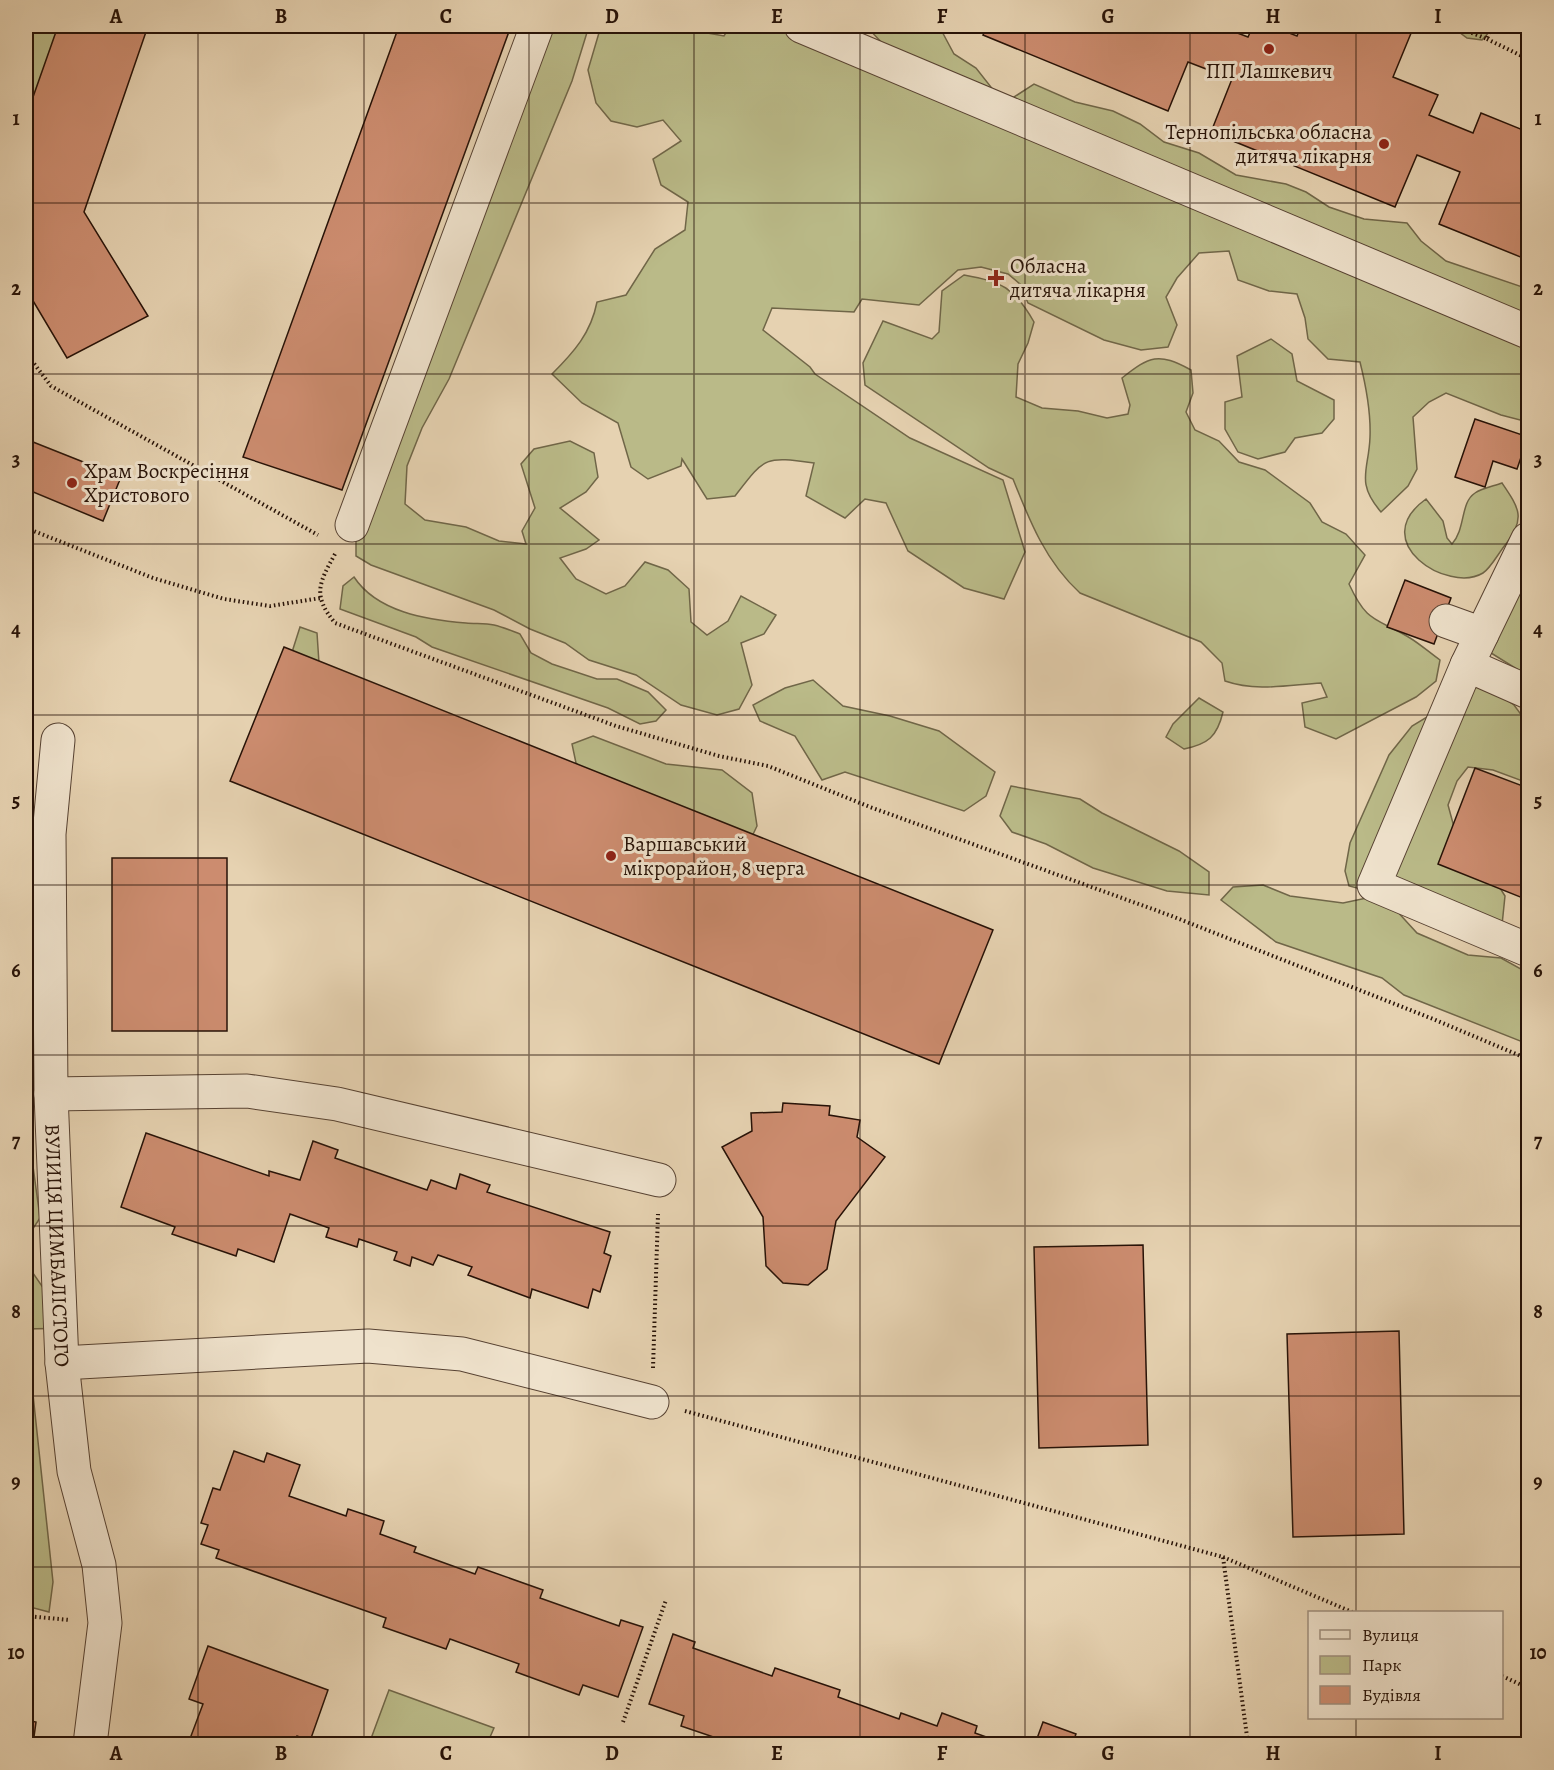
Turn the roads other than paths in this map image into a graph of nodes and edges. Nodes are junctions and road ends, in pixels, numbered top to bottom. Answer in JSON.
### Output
{"nodes":[{"id":1,"x":537,"y":26,"type":"edge"},
{"id":2,"x":801,"y":26,"type":"edge"},
{"id":3,"x":1528,"y":332,"type":"edge"},
{"id":4,"x":346,"y":536,"type":"road end"},
{"id":5,"x":1528,"y":539,"type":"edge"},
{"id":6,"x":1446,"y":621,"type":"dead end"},
{"id":7,"x":1482,"y":634,"type":"junction"},
{"id":8,"x":1467,"y":665,"type":"junction"},
{"id":9,"x":1528,"y":692,"type":"edge"},
{"id":10,"x":58,"y":740,"type":"dead end"},
{"id":11,"x":1528,"y":950,"type":"edge"},
{"id":12,"x":51,"y":1094,"type":"junction"},
{"id":13,"x":659,"y":1180,"type":"road end"},
{"id":14,"x":62,"y":1363,"type":"junction"},
{"id":15,"x":652,"y":1402,"type":"road end"},
{"id":16,"x":90,"y":1744,"type":"edge"}],
"edges":[{"from":1,"to":4,"type":"lane"},
{"from":2,"to":3,"type":"lane"},
{"from":5,"to":7,"type":"lane"},
{"from":6,"to":7,"type":"lane"},
{"from":7,"to":8,"type":"lane"},
{"from":8,"to":9,"type":"lane"},
{"from":8,"to":11,"type":"lane"},
{"from":10,"to":12,"type":"lane","name":"ВУЛИЦЯ ЦИМБАЛІСТОГО"},
{"from":12,"to":13,"type":"lane"},
{"from":12,"to":14,"type":"lane","name":"ВУЛИЦЯ ЦИМБАЛІСТОГО"},
{"from":14,"to":15,"type":"lane"},
{"from":14,"to":16,"type":"lane","name":"ВУЛИЦЯ ЦИМБАЛІСТОГО"}]}
